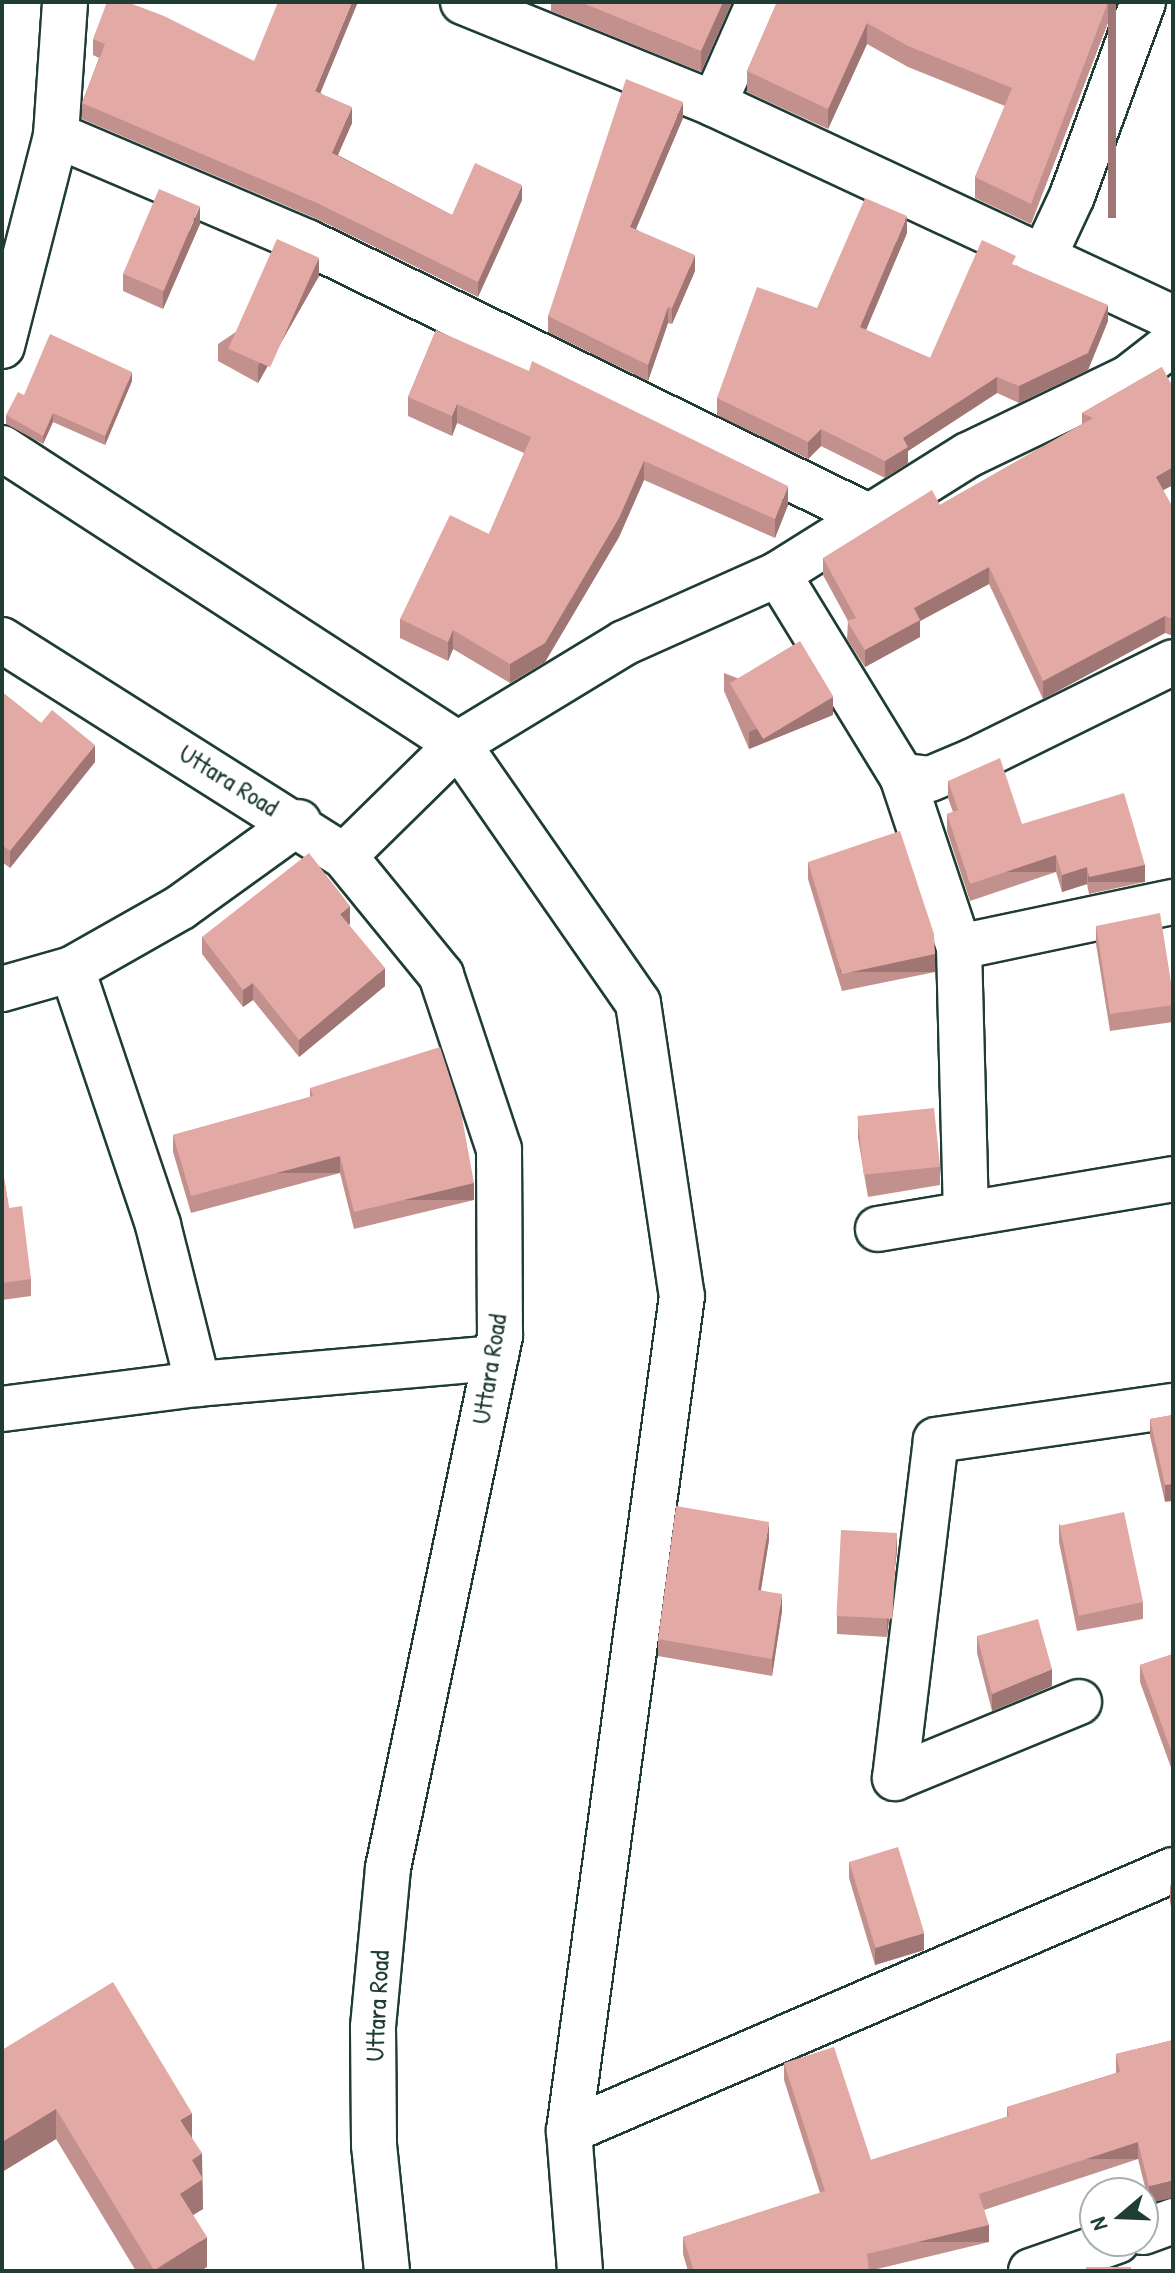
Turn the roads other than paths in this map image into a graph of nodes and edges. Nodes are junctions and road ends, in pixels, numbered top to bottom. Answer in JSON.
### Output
{"nodes":[{"id":1,"x":65,"y":2,"type":"edge"},
{"id":2,"x":759,"y":2,"type":"edge"},
{"id":3,"x":1143,"y":2,"type":"edge"},
{"id":4,"x":474,"y":4,"type":"edge"},
{"id":5,"x":714,"y":104,"type":"junction"},
{"id":6,"x":56,"y":135,"type":"junction"},
{"id":7,"x":1045,"y":254,"type":"junction"},
{"id":8,"x":1173,"y":318,"type":"edge"},
{"id":9,"x":1173,"y":343,"type":"edge"},
{"id":10,"x":2,"y":346,"type":"edge"},
{"id":11,"x":2,"y":448,"type":"edge"},
{"id":12,"x":870,"y":517,"type":"junction"},
{"id":13,"x":778,"y":574,"type":"junction"},
{"id":14,"x":2,"y":640,"type":"edge"},
{"id":15,"x":1169,"y":673,"type":"edge"},
{"id":16,"x":458,"y":744,"type":"junction"},
{"id":17,"x":902,"y":776,"type":"junction"},
{"id":18,"x":299,"y":822,"type":"junction"},
{"id":19,"x":344,"y":856,"type":"junction"},
{"id":20,"x":1173,"y":902,"type":"edge"},
{"id":21,"x":959,"y":947,"type":"junction"},
{"id":22,"x":72,"y":969,"type":"junction"},
{"id":23,"x":2,"y":989,"type":"edge"},
{"id":24,"x":1173,"y":1179,"type":"edge"},
{"id":25,"x":966,"y":1214,"type":"junction"},
{"id":26,"x":878,"y":1229,"type":"dead end"},
{"id":27,"x":495,"y":1358,"type":"junction"},
{"id":28,"x":198,"y":1384,"type":"junction"},
{"id":29,"x":1173,"y":1406,"type":"edge"},
{"id":30,"x":2,"y":1409,"type":"edge"},
{"id":31,"x":1079,"y":1702,"type":"dead end"},
{"id":32,"x":1173,"y":1870,"type":"edge"},
{"id":33,"x":569,"y":2131,"type":"junction"},
{"id":34,"x":1079,"y":2254,"type":"edge"},
{"id":35,"x":387,"y":2271,"type":"edge"},
{"id":36,"x":580,"y":2271,"type":"edge"},
{"id":37,"x":1031,"y":2271,"type":"edge"}],
"edges":[{"from":1,"to":6,"type":"street"},
{"from":2,"to":5,"type":"street"},
{"from":3,"to":7,"type":"street"},
{"from":4,"to":5,"type":"street"},
{"from":5,"to":7,"type":"street"},
{"from":6,"to":10,"type":"street"},
{"from":6,"to":12,"type":"street"},
{"from":7,"to":8,"type":"street"},
{"from":9,"to":12,"type":"street"},
{"from":11,"to":16,"type":"street"},
{"from":12,"to":13,"type":"street"},
{"from":13,"to":16,"type":"street"},
{"from":13,"to":17,"type":"street"},
{"from":14,"to":18,"type":"street","name":"Uttara Road"},
{"from":15,"to":17,"type":"street"},
{"from":16,"to":19,"type":"street"},
{"from":16,"to":33,"type":"street"},
{"from":17,"to":21,"type":"street"},
{"from":18,"to":19,"type":"street","name":"Uttara Road"},
{"from":18,"to":22,"type":"street"},
{"from":19,"to":27,"type":"street","name":"Uttara Road"},
{"from":20,"to":21,"type":"street"},
{"from":21,"to":25,"type":"street"},
{"from":22,"to":23,"type":"street"},
{"from":22,"to":28,"type":"street"},
{"from":24,"to":25,"type":"street"},
{"from":25,"to":26,"type":"street"},
{"from":27,"to":28,"type":"street"},
{"from":27,"to":35,"type":"street","name":"Uttara Road"},
{"from":28,"to":30,"type":"street"},
{"from":29,"to":31,"type":"street"},
{"from":32,"to":33,"type":"street"},
{"from":33,"to":36,"type":"street"},
{"from":34,"to":37,"type":"street"}]}
